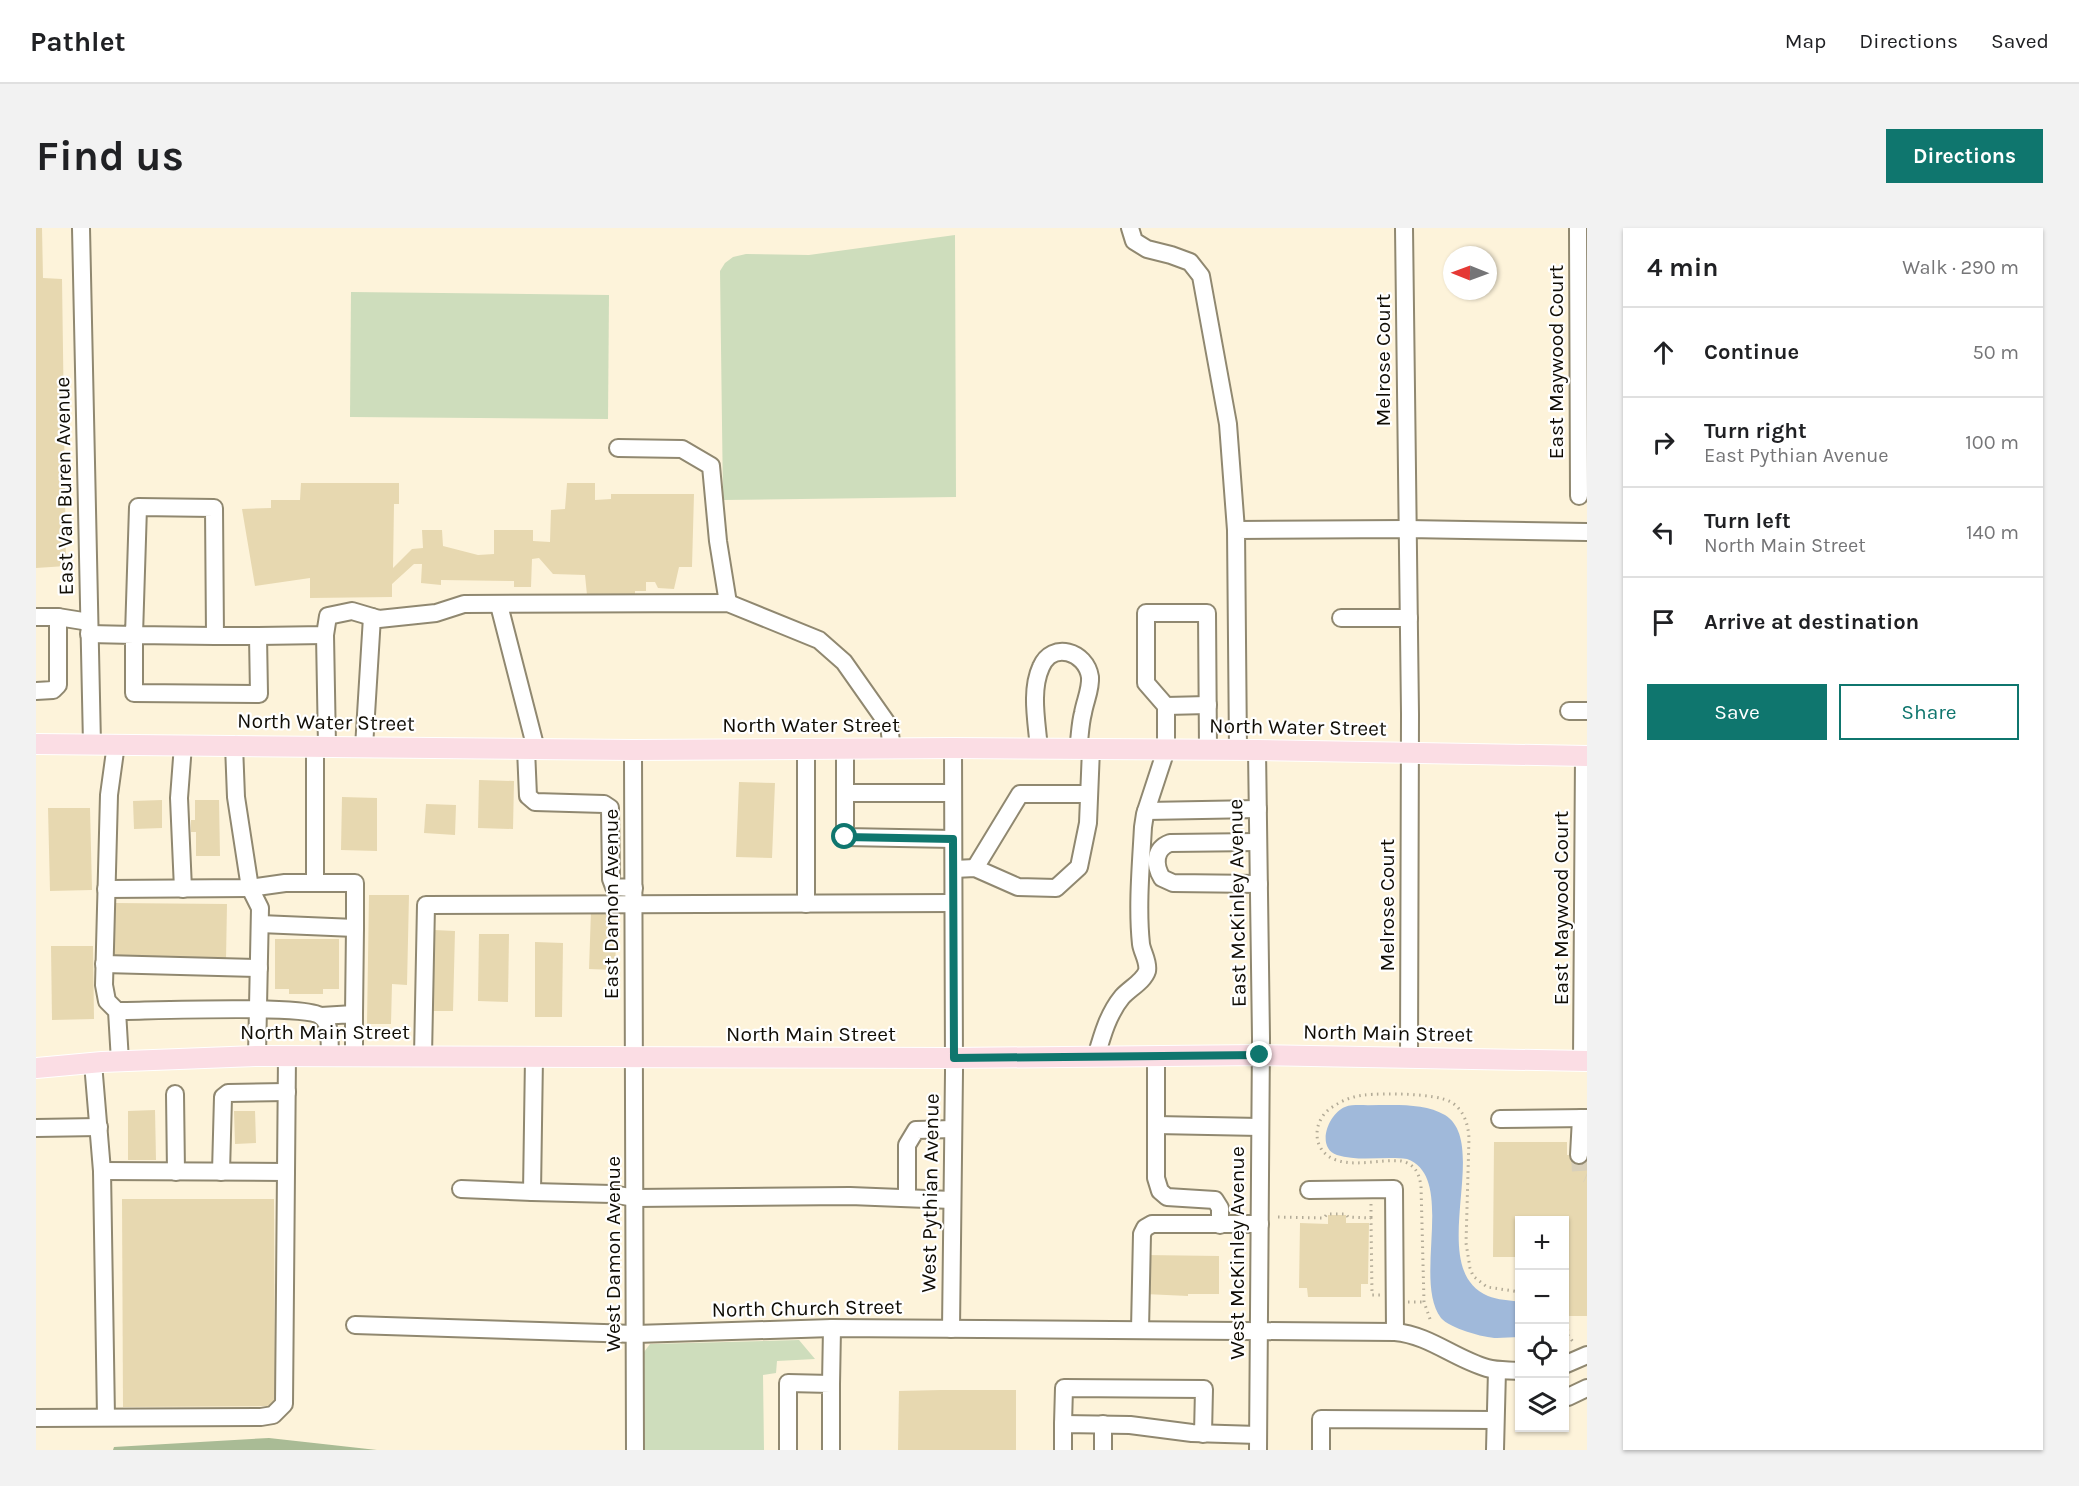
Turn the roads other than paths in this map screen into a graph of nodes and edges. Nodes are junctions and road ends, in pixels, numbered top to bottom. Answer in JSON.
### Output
{"nodes":[{"id":1,"x":81,"y":228,"type":"edge"},
{"id":2,"x":1130,"y":228,"type":"edge"},
{"id":3,"x":1404,"y":228,"type":"edge"},
{"id":4,"x":1578,"y":228,"type":"edge"},
{"id":5,"x":618,"y":448,"type":"dead end"},
{"id":6,"x":1579,"y":496,"type":"dead end"},
{"id":7,"x":1407,"y":529,"type":"junction"},
{"id":8,"x":1236,"y":530,"type":"junction"},
{"id":9,"x":1587,"y":532,"type":"edge"},
{"id":10,"x":728,"y":603,"type":"junction"},
{"id":11,"x":499,"y":604,"type":"junction"},
{"id":12,"x":36,"y":617,"type":"edge"},
{"id":13,"x":58,"y":617,"type":"junction"},
{"id":14,"x":372,"y":617,"type":"junction"},
{"id":15,"x":1341,"y":618,"type":"dead end"},
{"id":16,"x":1409,"y":618,"type":"junction"},
{"id":17,"x":89,"y":628,"type":"junction"},
{"id":18,"x":134,"y":635,"type":"junction"},
{"id":19,"x":325,"y":635,"type":"junction"},
{"id":20,"x":215,"y":636,"type":"junction"},
{"id":21,"x":258,"y":636,"type":"junction"},
{"id":22,"x":36,"y":691,"type":"edge"},
{"id":23,"x":1208,"y":705,"type":"junction"},
{"id":24,"x":1166,"y":706,"type":"junction"},
{"id":25,"x":1569,"y":711,"type":"dead end"},
{"id":26,"x":1587,"y":711,"type":"edge"},
{"id":27,"x":36,"y":744,"type":"edge"},
{"id":28,"x":92,"y":744,"type":"junction"},
{"id":29,"x":116,"y":744,"type":"junction"},
{"id":30,"x":183,"y":745,"type":"junction"},
{"id":31,"x":234,"y":745,"type":"junction"},
{"id":32,"x":321,"y":746,"type":"junction"},
{"id":33,"x":364,"y":747,"type":"junction"},
{"id":34,"x":953,"y":748,"type":"junction"},
{"id":35,"x":531,"y":749,"type":"junction"},
{"id":36,"x":806,"y":749,"type":"junction"},
{"id":37,"x":845,"y":749,"type":"junction"},
{"id":38,"x":892,"y":749,"type":"junction"},
{"id":39,"x":1039,"y":749,"type":"junction"},
{"id":40,"x":1084,"y":749,"type":"junction"},
{"id":41,"x":633,"y":750,"type":"junction"},
{"id":42,"x":1166,"y":750,"type":"junction"},
{"id":43,"x":1208,"y":750,"type":"junction"},
{"id":44,"x":1248,"y":750,"type":"junction"},
{"id":45,"x":1410,"y":752,"type":"junction"},
{"id":46,"x":1586,"y":756,"type":"edge"},
{"id":47,"x":845,"y":793,"type":"junction"},
{"id":48,"x":953,"y":793,"type":"junction"},
{"id":49,"x":1089,"y":794,"type":"junction"},
{"id":50,"x":1258,"y":809,"type":"junction"},
{"id":51,"x":1146,"y":811,"type":"junction"},
{"id":52,"x":953,"y":839,"type":"junction"},
{"id":53,"x":1258,"y":842,"type":"junction"},
{"id":54,"x":1149,"y":863,"type":"junction"},
{"id":55,"x":975,"y":868,"type":"junction"},
{"id":56,"x":954,"y":869,"type":"junction"},
{"id":57,"x":315,"y":883,"type":"junction"},
{"id":58,"x":1259,"y":884,"type":"junction"},
{"id":59,"x":250,"y":888,"type":"junction"},
{"id":60,"x":106,"y":889,"type":"junction"},
{"id":61,"x":183,"y":889,"type":"junction"},
{"id":62,"x":634,"y":896,"type":"junction"},
{"id":63,"x":954,"y":903,"type":"junction"},
{"id":64,"x":806,"y":904,"type":"junction"},
{"id":65,"x":260,"y":924,"type":"junction"},
{"id":66,"x":355,"y":928,"type":"junction"},
{"id":67,"x":104,"y":964,"type":"junction"},
{"id":68,"x":259,"y":968,"type":"junction"},
{"id":69,"x":258,"y":1009,"type":"junction"},
{"id":70,"x":117,"y":1011,"type":"junction"},
{"id":71,"x":354,"y":1014,"type":"junction"},
{"id":72,"x":321,"y":1016,"type":"junction"},
{"id":73,"x":1260,"y":1055,"type":"junction"},
{"id":74,"x":258,"y":1056,"type":"junction"},
{"id":75,"x":287,"y":1056,"type":"junction"},
{"id":76,"x":330,"y":1056,"type":"junction"},
{"id":77,"x":354,"y":1056,"type":"junction"},
{"id":78,"x":423,"y":1056,"type":"junction"},
{"id":79,"x":1156,"y":1056,"type":"junction"},
{"id":80,"x":534,"y":1057,"type":"junction"},
{"id":81,"x":635,"y":1057,"type":"junction"},
{"id":82,"x":1096,"y":1057,"type":"junction"},
{"id":83,"x":954,"y":1058,"type":"junction"},
{"id":84,"x":1409,"y":1058,"type":"junction"},
{"id":85,"x":120,"y":1061,"type":"junction"},
{"id":86,"x":1585,"y":1061,"type":"edge"},
{"id":87,"x":93,"y":1063,"type":"junction"},
{"id":88,"x":36,"y":1068,"type":"edge"},
{"id":89,"x":287,"y":1092,"type":"junction"},
{"id":90,"x":175,"y":1095,"type":"dead end"},
{"id":91,"x":1584,"y":1118,"type":"edge"},
{"id":92,"x":1500,"y":1119,"type":"dead end"},
{"id":93,"x":1156,"y":1125,"type":"junction"},
{"id":94,"x":99,"y":1127,"type":"junction"},
{"id":95,"x":1260,"y":1127,"type":"junction"},
{"id":96,"x":36,"y":1128,"type":"edge"},
{"id":97,"x":953,"y":1129,"type":"junction"},
{"id":98,"x":1579,"y":1155,"type":"tunnel mouth"},
{"id":99,"x":102,"y":1172,"type":"junction"},
{"id":100,"x":176,"y":1172,"type":"junction"},
{"id":101,"x":221,"y":1172,"type":"junction"},
{"id":102,"x":286,"y":1172,"type":"junction"},
{"id":103,"x":461,"y":1189,"type":"dead end"},
{"id":104,"x":1309,"y":1190,"type":"dead end"},
{"id":105,"x":532,"y":1192,"type":"junction"},
{"id":106,"x":635,"y":1198,"type":"junction"},
{"id":107,"x":907,"y":1198,"type":"junction"},
{"id":108,"x":952,"y":1200,"type":"junction"},
{"id":109,"x":1260,"y":1224,"type":"junction"},
{"id":110,"x":1220,"y":1225,"type":"junction"},
{"id":111,"x":355,"y":1325,"type":"dead end"},
{"id":112,"x":832,"y":1328,"type":"junction"},
{"id":113,"x":951,"y":1329,"type":"junction"},
{"id":114,"x":1140,"y":1330,"type":"junction"},
{"id":115,"x":1259,"y":1332,"type":"junction"},
{"id":116,"x":1395,"y":1332,"type":"junction"},
{"id":117,"x":635,"y":1334,"type":"junction"},
{"id":118,"x":1583,"y":1350,"type":"edge"},
{"id":119,"x":1569,"y":1361,"type":"edge"},
{"id":120,"x":1497,"y":1370,"type":"junction"},
{"id":121,"x":1515,"y":1371,"type":"edge"},
{"id":122,"x":831,"y":1384,"type":"junction"},
{"id":123,"x":1587,"y":1388,"type":"edge"},
{"id":124,"x":1569,"y":1397,"type":"edge"},
{"id":125,"x":106,"y":1417,"type":"junction"},
{"id":126,"x":36,"y":1418,"type":"edge"},
{"id":127,"x":1495,"y":1420,"type":"junction"},
{"id":128,"x":1063,"y":1424,"type":"junction"},
{"id":129,"x":1103,"y":1424,"type":"junction"},
{"id":130,"x":1203,"y":1434,"type":"junction"},
{"id":131,"x":1258,"y":1443,"type":"edge"},
{"id":132,"x":635,"y":1450,"type":"edge"},
{"id":133,"x":788,"y":1450,"type":"edge"},
{"id":134,"x":831,"y":1450,"type":"edge"},
{"id":135,"x":1063,"y":1450,"type":"edge"},
{"id":136,"x":1102,"y":1450,"type":"edge"},
{"id":137,"x":1321,"y":1450,"type":"edge"},
{"id":138,"x":1495,"y":1450,"type":"edge"}],
"edges":[{"from":1,"to":17,"type":"street","name":"East Van Buren Avenue"},
{"from":2,"to":8,"type":"street","name":"East McKinley Avenue"},
{"from":3,"to":7,"type":"street","name":"Melrose Court"},
{"from":4,"to":6,"type":"street","name":"East Maywood Court"},
{"from":5,"to":10,"type":"street"},
{"from":7,"to":8,"type":"street"},
{"from":7,"to":9,"type":"street"},
{"from":7,"to":16,"type":"street","name":"Melrose Court"},
{"from":8,"to":44,"type":"street","name":"East McKinley Avenue"},
{"from":10,"to":11,"type":"street"},
{"from":10,"to":38,"type":"street"},
{"from":11,"to":14,"type":"street"},
{"from":11,"to":35,"type":"street"},
{"from":12,"to":13,"type":"street"},
{"from":13,"to":17,"type":"street"},
{"from":13,"to":22,"type":"street"},
{"from":14,"to":19,"type":"street"},
{"from":14,"to":33,"type":"street"},
{"from":15,"to":16,"type":"street"},
{"from":16,"to":45,"type":"street","name":"Melrose Court"},
{"from":17,"to":18,"type":"street"},
{"from":17,"to":28,"type":"street","name":"East Van Buren Avenue"},
{"from":18,"to":20,"type":"street"},
{"from":18,"to":20,"type":"street"},
{"from":18,"to":21,"type":"street"},
{"from":19,"to":21,"type":"street"},
{"from":19,"to":32,"type":"street"},
{"from":20,"to":21,"type":"street"},
{"from":23,"to":24,"type":"street"},
{"from":23,"to":24,"type":"street"},
{"from":23,"to":43,"type":"street"},
{"from":24,"to":42,"type":"street"},
{"from":25,"to":26,"type":"street"},
{"from":27,"to":28,"type":"main road","name":"North Water Street"},
{"from":28,"to":29,"type":"main road","name":"North Water Street"},
{"from":29,"to":30,"type":"main road","name":"North Water Street"},
{"from":29,"to":60,"type":"street"},
{"from":30,"to":31,"type":"main road","name":"North Water Street"},
{"from":30,"to":61,"type":"street"},
{"from":31,"to":32,"type":"main road","name":"North Water Street"},
{"from":31,"to":59,"type":"street"},
{"from":32,"to":33,"type":"main road","name":"North Water Street"},
{"from":32,"to":57,"type":"street"},
{"from":33,"to":35,"type":"main road","name":"North Water Street"},
{"from":34,"to":38,"type":"main road","name":"North Water Street"},
{"from":34,"to":39,"type":"main road","name":"North Water Street"},
{"from":34,"to":48,"type":"street","name":"West Pythian Avenue"},
{"from":35,"to":41,"type":"main road","name":"North Water Street"},
{"from":35,"to":62,"type":"street"},
{"from":36,"to":37,"type":"main road","name":"North Water Street"},
{"from":36,"to":41,"type":"main road","name":"North Water Street"},
{"from":36,"to":64,"type":"street"},
{"from":37,"to":38,"type":"main road","name":"North Water Street"},
{"from":37,"to":47,"type":"street"},
{"from":39,"to":40,"type":"main road","name":"North Water Street"},
{"from":39,"to":40,"type":"street"},
{"from":40,"to":42,"type":"main road","name":"North Water Street"},
{"from":40,"to":49,"type":"street"},
{"from":41,"to":62,"type":"street","name":"East Damon Avenue"},
{"from":42,"to":43,"type":"main road","name":"North Water Street"},
{"from":42,"to":51,"type":"street"},
{"from":43,"to":44,"type":"main road","name":"North Water Street"},
{"from":44,"to":45,"type":"main road","name":"North Water Street"},
{"from":44,"to":50,"type":"street","name":"East McKinley Avenue"},
{"from":45,"to":46,"type":"main road","name":"North Water Street"},
{"from":45,"to":84,"type":"street","name":"Melrose Court"},
{"from":46,"to":86,"type":"street","name":"East Maywood Court"},
{"from":47,"to":48,"type":"street"},
{"from":47,"to":52,"type":"street"},
{"from":48,"to":52,"type":"street","name":"West Pythian Avenue"},
{"from":49,"to":55,"type":"street"},
{"from":49,"to":55,"type":"street"},
{"from":50,"to":51,"type":"street"},
{"from":50,"to":53,"type":"street","name":"East McKinley Avenue"},
{"from":51,"to":54,"type":"street"},
{"from":52,"to":56,"type":"street","name":"West Pythian Avenue"},
{"from":53,"to":54,"type":"street"},
{"from":53,"to":58,"type":"street","name":"East McKinley Avenue"},
{"from":54,"to":58,"type":"street"},
{"from":54,"to":82,"type":"street"},
{"from":55,"to":56,"type":"street"},
{"from":56,"to":63,"type":"street","name":"West Pythian Avenue"},
{"from":57,"to":59,"type":"street"},
{"from":57,"to":66,"type":"street"},
{"from":58,"to":73,"type":"street","name":"East McKinley Avenue"},
{"from":59,"to":61,"type":"street"},
{"from":59,"to":65,"type":"street"},
{"from":60,"to":61,"type":"street"},
{"from":60,"to":67,"type":"street"},
{"from":62,"to":64,"type":"street"},
{"from":62,"to":78,"type":"street"},
{"from":62,"to":81,"type":"street","name":"East Damon Avenue"},
{"from":63,"to":64,"type":"street"},
{"from":63,"to":83,"type":"street","name":"West Pythian Avenue"},
{"from":65,"to":66,"type":"street"},
{"from":65,"to":68,"type":"street"},
{"from":66,"to":71,"type":"street"},
{"from":67,"to":68,"type":"street"},
{"from":67,"to":70,"type":"street"},
{"from":68,"to":69,"type":"street"},
{"from":69,"to":70,"type":"street"},
{"from":69,"to":72,"type":"street"},
{"from":69,"to":74,"type":"street"},
{"from":70,"to":85,"type":"street"},
{"from":71,"to":72,"type":"street"},
{"from":71,"to":77,"type":"street"},
{"from":72,"to":76,"type":"street"},
{"from":73,"to":79,"type":"main road","name":"North Main Street"},
{"from":73,"to":84,"type":"main road","name":"North Main Street"},
{"from":73,"to":95,"type":"street","name":"West McKinley Avenue"},
{"from":74,"to":75,"type":"main road","name":"North Main Street"},
{"from":74,"to":85,"type":"main road","name":"North Main Street"},
{"from":75,"to":76,"type":"main road","name":"North Main Street"},
{"from":75,"to":89,"type":"street"},
{"from":76,"to":77,"type":"main road","name":"North Main Street"},
{"from":77,"to":78,"type":"main road","name":"North Main Street"},
{"from":78,"to":80,"type":"main road","name":"North Main Street"},
{"from":79,"to":82,"type":"main road","name":"North Main Street"},
{"from":79,"to":93,"type":"street"},
{"from":80,"to":81,"type":"main road","name":"North Main Street"},
{"from":80,"to":105,"type":"street"},
{"from":81,"to":83,"type":"main road","name":"North Main Street"},
{"from":81,"to":106,"type":"street","name":"West Damon Avenue"},
{"from":82,"to":83,"type":"main road","name":"North Main Street"},
{"from":83,"to":97,"type":"street","name":"West Pythian Avenue"},
{"from":84,"to":86,"type":"main road","name":"North Main Street"},
{"from":85,"to":87,"type":"main road","name":"North Main Street"},
{"from":87,"to":88,"type":"main road","name":"North Main Street"},
{"from":87,"to":94,"type":"street"},
{"from":89,"to":101,"type":"street"},
{"from":89,"to":102,"type":"street"},
{"from":90,"to":100,"type":"street"},
{"from":91,"to":92,"type":"street"},
{"from":91,"to":98,"type":"street"},
{"from":93,"to":95,"type":"street"},
{"from":93,"to":110,"type":"street"},
{"from":94,"to":96,"type":"street"},
{"from":94,"to":99,"type":"street"},
{"from":95,"to":109,"type":"street","name":"West McKinley Avenue"},
{"from":97,"to":107,"type":"street"},
{"from":97,"to":108,"type":"street","name":"West Pythian Avenue"},
{"from":99,"to":100,"type":"street"},
{"from":99,"to":125,"type":"street"},
{"from":100,"to":101,"type":"street"},
{"from":101,"to":102,"type":"street"},
{"from":102,"to":125,"type":"street"},
{"from":103,"to":105,"type":"street"},
{"from":104,"to":116,"type":"street"},
{"from":105,"to":106,"type":"street"},
{"from":106,"to":107,"type":"street"},
{"from":106,"to":117,"type":"street","name":"West Damon Avenue"},
{"from":107,"to":108,"type":"street"},
{"from":108,"to":113,"type":"street","name":"West Pythian Avenue"},
{"from":109,"to":110,"type":"street"},
{"from":109,"to":115,"type":"street","name":"West McKinley Avenue"},
{"from":110,"to":114,"type":"street"},
{"from":111,"to":117,"type":"street","name":"North Church Street"},
{"from":112,"to":113,"type":"street","name":"North Church Street"},
{"from":112,"to":117,"type":"street","name":"North Church Street"},
{"from":112,"to":122,"type":"street"},
{"from":113,"to":114,"type":"street","name":"North Church Street"},
{"from":114,"to":115,"type":"street","name":"North Church Street"},
{"from":115,"to":116,"type":"street","name":"North Church Street"},
{"from":115,"to":131,"type":"street","name":"West McKinley Avenue"},
{"from":116,"to":120,"type":"street","name":"North Church Street"},
{"from":117,"to":132,"type":"street","name":"West Damon Avenue"},
{"from":118,"to":119,"type":"street"},
{"from":120,"to":121,"type":"street","name":"North Church Street"},
{"from":120,"to":127,"type":"street"},
{"from":122,"to":133,"type":"street"},
{"from":122,"to":134,"type":"street"},
{"from":123,"to":124,"type":"street"},
{"from":125,"to":126,"type":"street"},
{"from":127,"to":137,"type":"street"},
{"from":127,"to":138,"type":"street"},
{"from":128,"to":129,"type":"street"},
{"from":128,"to":130,"type":"street"},
{"from":128,"to":135,"type":"street"},
{"from":129,"to":130,"type":"street"},
{"from":129,"to":136,"type":"street"},
{"from":130,"to":131,"type":"street"}]}
